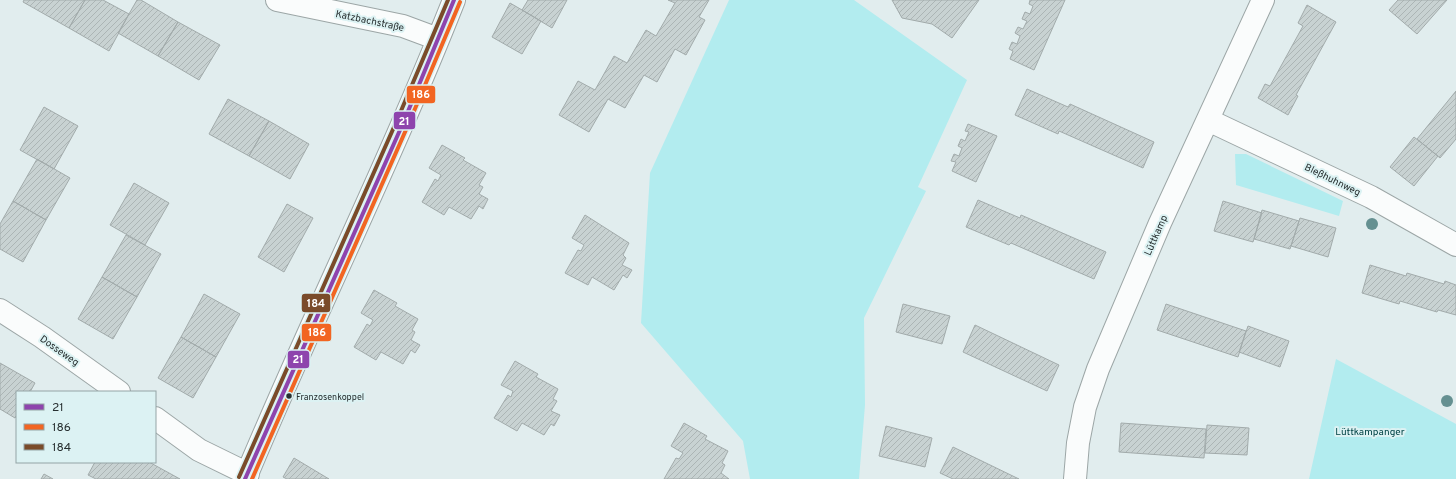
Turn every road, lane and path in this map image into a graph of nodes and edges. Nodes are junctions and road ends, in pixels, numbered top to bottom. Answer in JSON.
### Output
{"nodes":[{"id":1,"x":277,"y":0,"type":"edge"},
{"id":2,"x":454,"y":0,"type":"edge"},
{"id":3,"x":1262,"y":0,"type":"edge"},
{"id":4,"x":438,"y":38,"type":"junction"},
{"id":5,"x":1208,"y":120,"type":"junction"},
{"id":6,"x":1456,"y":245,"type":"edge"},
{"id":7,"x":0,"y":310,"type":"edge"},
{"id":8,"x":118,"y":391,"type":"edge"},
{"id":9,"x":156,"y":419,"type":"edge"},
{"id":10,"x":246,"y":476,"type":"edge"},
{"id":11,"x":1075,"y":479,"type":"edge"}],
"edges":[{"from":1,"to":4,"type":"street","name":"Katzbachstraße"},
{"from":2,"to":4,"type":"street"},
{"from":3,"to":5,"type":"street","name":"Lüttkamp"},
{"from":4,"to":10,"type":"street"},
{"from":5,"to":6,"type":"street","name":"Bleßhuhnweg"},
{"from":5,"to":11,"type":"street","name":"Lüttkamp"},
{"from":7,"to":8,"type":"street","name":"Dosseweg"},
{"from":9,"to":10,"type":"street"}]}
